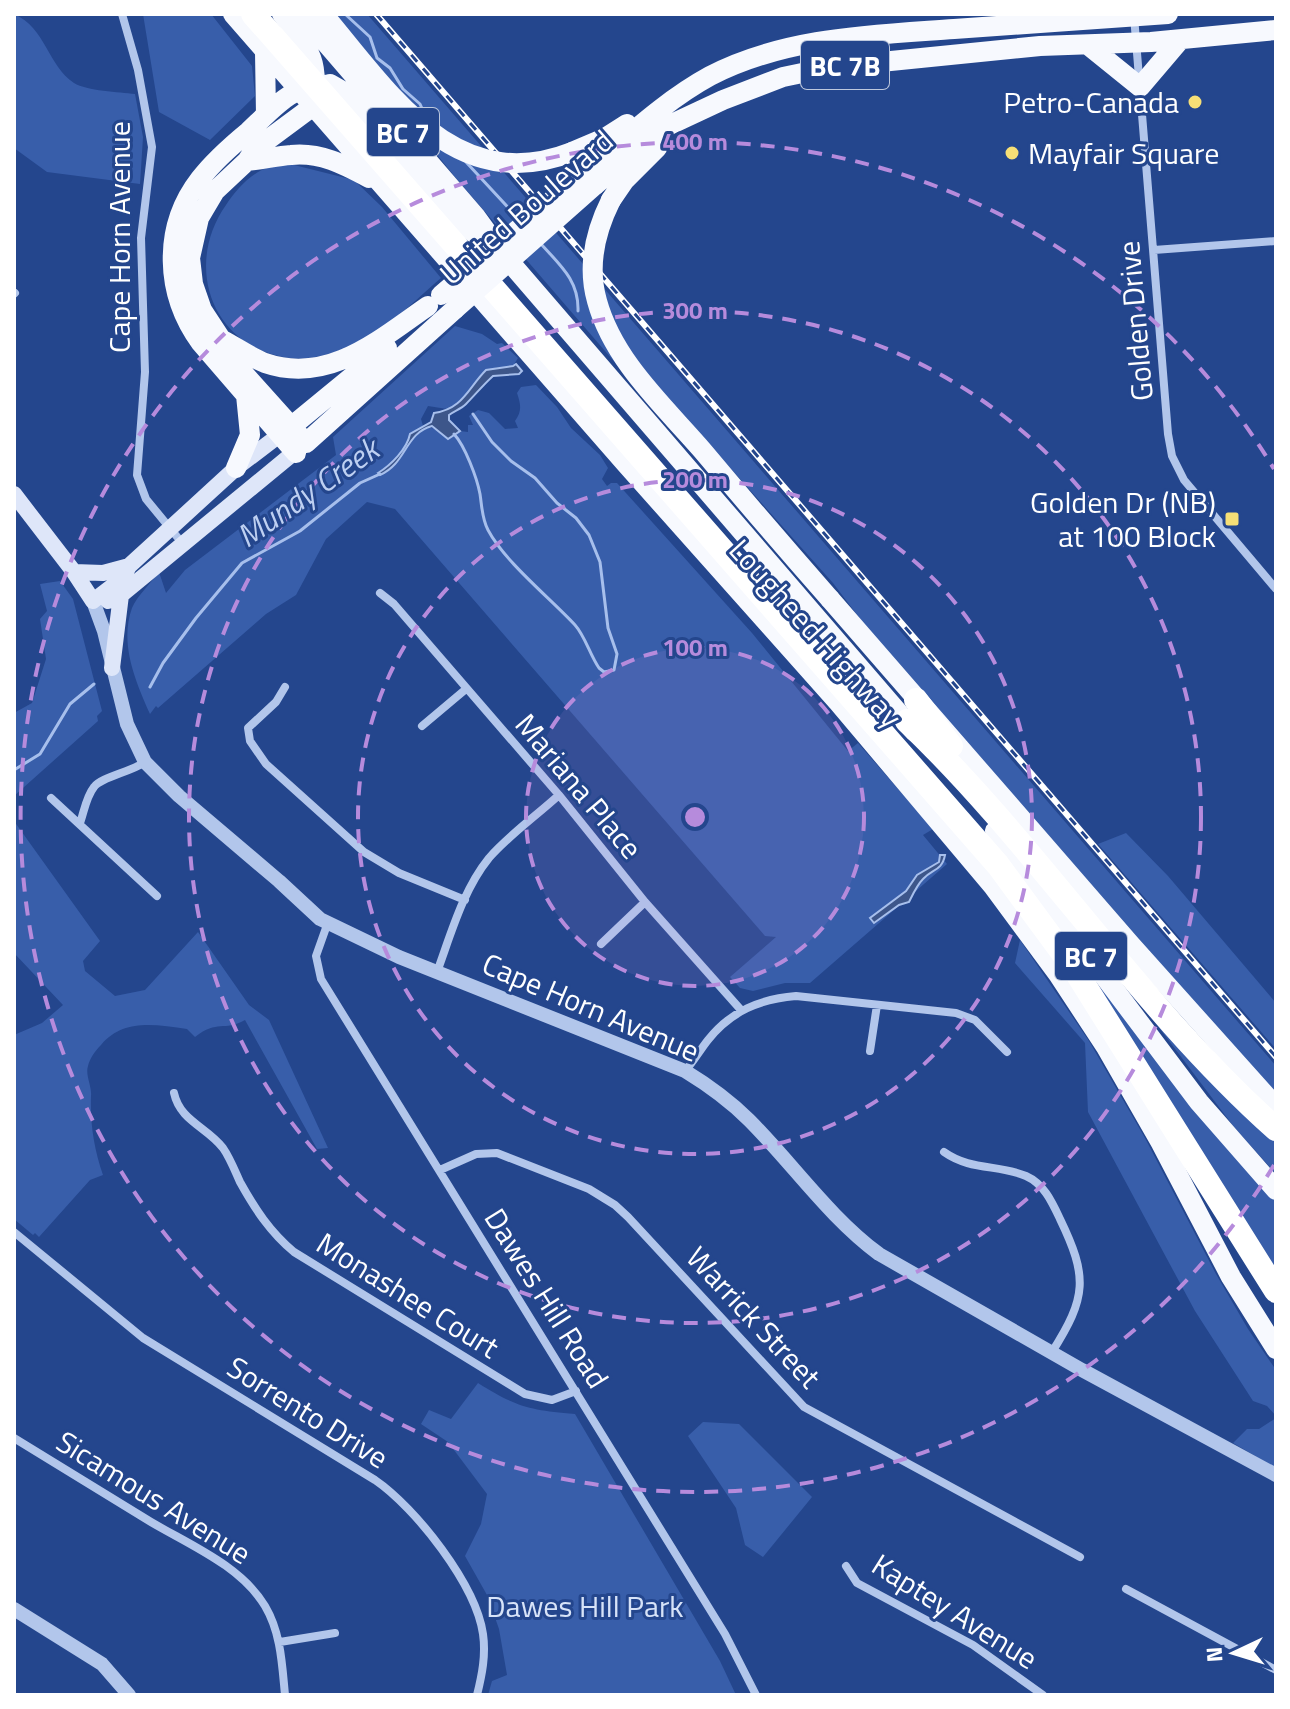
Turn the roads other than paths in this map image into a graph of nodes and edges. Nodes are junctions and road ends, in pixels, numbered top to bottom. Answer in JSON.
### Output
{"nodes":[{"id":1,"x":122,"y":14,"type":"edge"},
{"id":2,"x":233,"y":14,"type":"edge"},
{"id":3,"x":253,"y":14,"type":"edge"},
{"id":4,"x":282,"y":14,"type":"edge"},
{"id":5,"x":301,"y":14,"type":"edge"},
{"id":6,"x":323,"y":14,"type":"edge"},
{"id":7,"x":1168,"y":14,"type":"edge"},
{"id":8,"x":1134,"y":15,"type":"edge"},
{"id":9,"x":1092,"y":17,"type":"edge"},
{"id":10,"x":1276,"y":30,"type":"edge"},
{"id":11,"x":1180,"y":40,"type":"junction"},
{"id":12,"x":1136,"y":42,"type":"junction"},
{"id":13,"x":1088,"y":45,"type":"junction"},
{"id":14,"x":265,"y":52,"type":"junction"},
{"id":15,"x":1140,"y":87,"type":"junction"},
{"id":16,"x":683,"y":93,"type":"junction"},
{"id":17,"x":315,"y":98,"type":"junction"},
{"id":18,"x":266,"y":115,"type":"junction"},
{"id":19,"x":697,"y":115,"type":"junction"},
{"id":20,"x":247,"y":161,"type":"junction"},
{"id":21,"x":589,"y":179,"type":"junction"},
{"id":22,"x":379,"y":183,"type":"junction"},
{"id":23,"x":1276,"y":241,"type":"edge"},
{"id":24,"x":1154,"y":250,"type":"junction"},
{"id":25,"x":502,"y":253,"type":"junction"},
{"id":26,"x":442,"y":303,"type":"junction"},
{"id":27,"x":221,"y":339,"type":"junction"},
{"id":28,"x":246,"y":395,"type":"junction"},
{"id":29,"x":286,"y":430,"type":"junction"},
{"id":30,"x":301,"y":448,"type":"junction"},
{"id":31,"x":236,"y":468,"type":"junction"},
{"id":32,"x":16,"y":500,"type":"edge"},
{"id":33,"x":169,"y":528,"type":"junction"},
{"id":34,"x":183,"y":544,"type":"junction"},
{"id":35,"x":129,"y":566,"type":"junction"},
{"id":36,"x":74,"y":572,"type":"junction"},
{"id":37,"x":1276,"y":589,"type":"edge"},
{"id":38,"x":380,"y":593,"type":"dead end"},
{"id":39,"x":121,"y":595,"type":"junction"},
{"id":40,"x":95,"y":605,"type":"junction"},
{"id":41,"x":112,"y":668,"type":"junction"},
{"id":42,"x":285,"y":687,"type":"dead end"},
{"id":43,"x":466,"y":689,"type":"junction"},
{"id":44,"x":912,"y":710,"type":"junction"},
{"id":45,"x":422,"y":726,"type":"dead end"},
{"id":46,"x":145,"y":762,"type":"junction"},
{"id":47,"x":559,"y":795,"type":"junction"},
{"id":48,"x":51,"y":798,"type":"dead end"},
{"id":49,"x":80,"y":823,"type":"junction"},
{"id":50,"x":157,"y":896,"type":"dead end"},
{"id":51,"x":465,"y":900,"type":"junction"},
{"id":52,"x":645,"y":902,"type":"junction"},
{"id":53,"x":327,"y":925,"type":"junction"},
{"id":54,"x":601,"y":944,"type":"dead end"},
{"id":55,"x":437,"y":972,"type":"junction"},
{"id":56,"x":877,"y":1005,"type":"junction"},
{"id":57,"x":741,"y":1010,"type":"junction"},
{"id":58,"x":870,"y":1051,"type":"dead end"},
{"id":59,"x":1007,"y":1052,"type":"dead end"},
{"id":60,"x":685,"y":1071,"type":"junction"},
{"id":61,"x":174,"y":1093,"type":"dead end"},
{"id":62,"x":1276,"y":1107,"type":"edge"},
{"id":63,"x":1276,"y":1129,"type":"edge"},
{"id":64,"x":944,"y":1152,"type":"dead end"},
{"id":65,"x":440,"y":1170,"type":"junction"},
{"id":66,"x":1276,"y":1190,"type":"edge"},
{"id":67,"x":14,"y":1232,"type":"edge"},
{"id":68,"x":1276,"y":1291,"type":"edge"},
{"id":69,"x":1276,"y":1349,"type":"edge"},
{"id":70,"x":1052,"y":1352,"type":"junction"},
{"id":71,"x":576,"y":1391,"type":"junction"},
{"id":72,"x":14,"y":1438,"type":"edge"},
{"id":73,"x":1276,"y":1475,"type":"edge"},
{"id":74,"x":1080,"y":1557,"type":"dead end"},
{"id":75,"x":846,"y":1566,"type":"dead end"},
{"id":76,"x":1126,"y":1589,"type":"dead end"},
{"id":77,"x":14,"y":1609,"type":"edge"},
{"id":78,"x":335,"y":1633,"type":"dead end"},
{"id":79,"x":280,"y":1642,"type":"junction"},
{"id":80,"x":1276,"y":1670,"type":"edge"},
{"id":81,"x":129,"y":1695,"type":"edge"},
{"id":82,"x":285,"y":1695,"type":"edge"},
{"id":83,"x":477,"y":1695,"type":"edge"},
{"id":84,"x":756,"y":1695,"type":"edge"},
{"id":85,"x":1043,"y":1695,"type":"edge"}],
"edges":[{"from":1,"to":33,"type":"street","name":"Cape Horn Avenue"},
{"from":2,"to":14,"type":"main road","name":"Lougheed Highway","number":"BC 7"},
{"from":3,"to":17,"type":"highway"},
{"from":4,"to":17,"type":"main road"},
{"from":5,"to":25,"type":"main road","name":"Lougheed Highway","number":"BC 7"},
{"from":6,"to":16,"type":"main road","bridge":true},
{"from":7,"to":8,"type":"main road","name":"United Boulevard","number":"BC 7B"},
{"from":8,"to":9,"type":"main road","name":"United Boulevard","number":"BC 7B"},
{"from":8,"to":12,"type":"street","name":"Golden Drive"},
{"from":9,"to":16,"type":"main road","name":"United Boulevard","number":"BC 7B"},
{"from":10,"to":11,"type":"main road","name":"United Boulevard","number":"BC 7B"},
{"from":11,"to":12,"type":"main road","name":"United Boulevard","number":"BC 7B"},
{"from":11,"to":15,"type":"main road"},
{"from":12,"to":13,"type":"main road","name":"United Boulevard","number":"BC 7B"},
{"from":12,"to":15,"type":"street","name":"Golden Drive"},
{"from":13,"to":15,"type":"main road"},
{"from":13,"to":19,"type":"main road","name":"United Boulevard","number":"BC 7B"},
{"from":14,"to":17,"type":"main road","name":"Lougheed Highway","number":"BC 7"},
{"from":14,"to":18,"type":"main road"},
{"from":15,"to":24,"type":"street","name":"Golden Drive"},
{"from":16,"to":21,"type":"main road","name":"United Boulevard","number":"BC 7B"},
{"from":17,"to":18,"type":"main road"},
{"from":17,"to":20,"type":"main road"},
{"from":17,"to":22,"type":"main road","name":"Lougheed Highway","number":"BC 7"},
{"from":17,"to":25,"type":"main road"},
{"from":17,"to":68,"type":"highway"},
{"from":18,"to":28,"type":"main road"},
{"from":19,"to":21,"type":"main road","name":"United Boulevard","number":"BC 7B"},
{"from":19,"to":44,"type":"main road","bridge":true},
{"from":20,"to":22,"type":"main road"},
{"from":20,"to":27,"type":"main road"},
{"from":21,"to":26,"type":"main road","name":"United Boulevard","number":"BC 7B","bridge":true},
{"from":22,"to":69,"type":"main road","name":"Lougheed Highway","number":"BC 7"},
{"from":23,"to":24,"type":"street"},
{"from":24,"to":37,"type":"street","name":"Golden Drive"},
{"from":25,"to":44,"type":"main road","name":"Lougheed Highway","number":"BC 7"},
{"from":26,"to":27,"type":"main road"},
{"from":26,"to":29,"type":"main road","name":"United Boulevard","number":"BC 7B"},
{"from":26,"to":30,"type":"main road","name":"United Boulevard","number":"BC 7B"},
{"from":27,"to":29,"type":"main road"},
{"from":28,"to":29,"type":"main road"},
{"from":28,"to":31,"type":"main road"},
{"from":29,"to":30,"type":"main road"},
{"from":29,"to":31,"type":"main road","name":"United Boulevard","number":"BC 7B"},
{"from":30,"to":34,"type":"main road","name":"United Boulevard","number":"BC 7B"},
{"from":31,"to":33,"type":"main road","name":"United Boulevard","number":"BC 7B"},
{"from":32,"to":36,"type":"main road"},
{"from":33,"to":34,"type":"street","name":"Cape Horn Avenue"},
{"from":33,"to":35,"type":"main road","name":"United Boulevard","number":"BC 7B"},
{"from":34,"to":39,"type":"main road","name":"United Boulevard","number":"BC 7B"},
{"from":35,"to":36,"type":"main road"},
{"from":35,"to":40,"type":"main road","name":"United Boulevard","number":"BC 7B"},
{"from":36,"to":40,"type":"main road"},
{"from":38,"to":43,"type":"street","name":"Mariana Place"},
{"from":39,"to":40,"type":"main road","name":"United Boulevard","number":"BC 7B"},
{"from":39,"to":41,"type":"main road"},
{"from":40,"to":41,"type":"street","name":"Cape Horn Avenue"},
{"from":41,"to":46,"type":"street","name":"Cape Horn Avenue"},
{"from":42,"to":51,"type":"street"},
{"from":43,"to":45,"type":"street"},
{"from":43,"to":47,"type":"street","name":"Mariana Place"},
{"from":44,"to":62,"type":"main road"},
{"from":44,"to":63,"type":"highway"},
{"from":44,"to":66,"type":"main road","name":"Lougheed Highway","number":"BC 7"},
{"from":46,"to":49,"type":"street"},
{"from":46,"to":53,"type":"street","name":"Cape Horn Avenue"},
{"from":47,"to":51,"type":"street"},
{"from":47,"to":52,"type":"street","name":"Mariana Place"},
{"from":48,"to":49,"type":"street"},
{"from":49,"to":50,"type":"street"},
{"from":51,"to":55,"type":"street"},
{"from":52,"to":54,"type":"street"},
{"from":52,"to":57,"type":"street","name":"Mariana Place"},
{"from":53,"to":55,"type":"street","name":"Cape Horn Avenue"},
{"from":53,"to":65,"type":"street","name":"Dawes Hill Road"},
{"from":55,"to":60,"type":"street","name":"Cape Horn Avenue"},
{"from":56,"to":57,"type":"street"},
{"from":56,"to":58,"type":"street"},
{"from":56,"to":59,"type":"street"},
{"from":57,"to":60,"type":"street"},
{"from":60,"to":70,"type":"street","name":"Cape Horn Avenue"},
{"from":61,"to":71,"type":"street","name":"Monashee Court"},
{"from":64,"to":70,"type":"street"},
{"from":65,"to":71,"type":"street","name":"Dawes Hill Road"},
{"from":65,"to":74,"type":"street","name":"Warrick Street"},
{"from":67,"to":83,"type":"street","name":"Sorrento Drive"},
{"from":70,"to":73,"type":"street","name":"Cape Horn Avenue"},
{"from":71,"to":84,"type":"street","name":"Dawes Hill Road"},
{"from":72,"to":79,"type":"street","name":"Sicamous Avenue"},
{"from":75,"to":85,"type":"street","name":"Kaptey Avenue"},
{"from":76,"to":80,"type":"street"},
{"from":77,"to":81,"type":"street"},
{"from":78,"to":79,"type":"street"},
{"from":79,"to":82,"type":"street","name":"Sicamous Avenue"}]}
